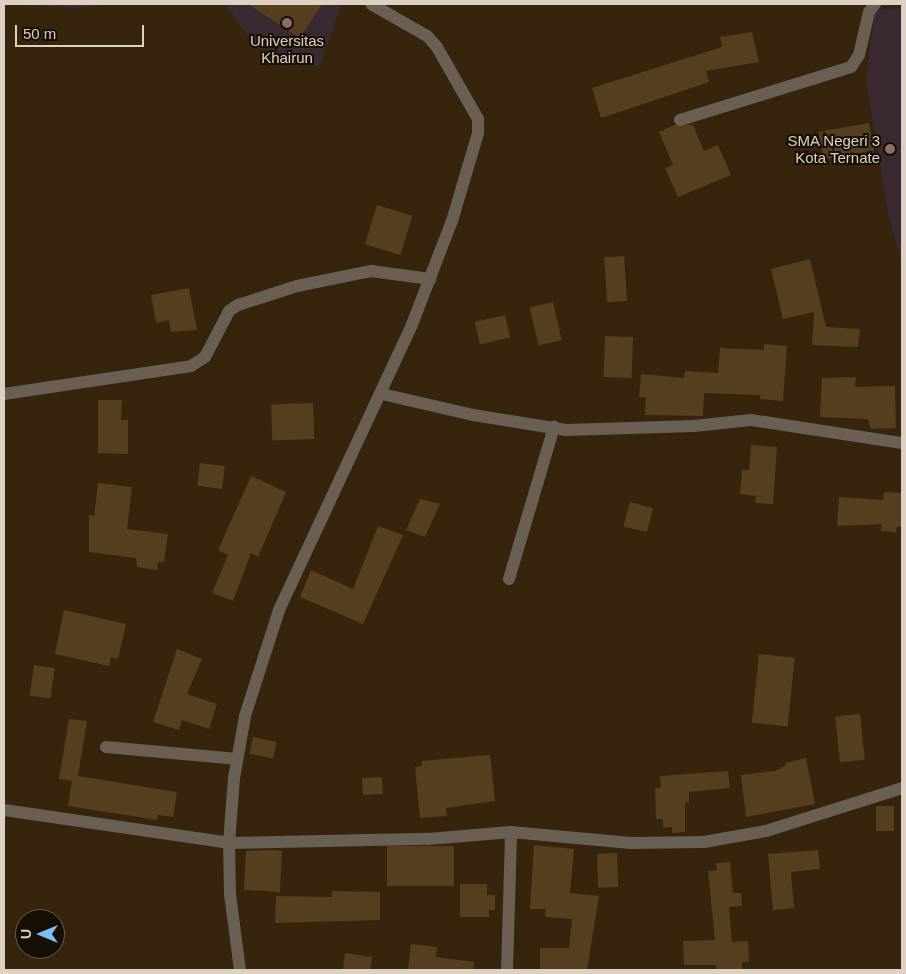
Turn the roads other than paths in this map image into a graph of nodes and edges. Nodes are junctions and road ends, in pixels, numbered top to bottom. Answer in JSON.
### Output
{"nodes":[{"id":1,"x":370,"y":4,"type":"edge"},
{"id":2,"x":874,"y":4,"type":"edge"},
{"id":3,"x":680,"y":120,"type":"dead end"},
{"id":4,"x":430,"y":279,"type":"junction"},
{"id":5,"x":4,"y":394,"type":"edge"},
{"id":6,"x":382,"y":394,"type":"junction"},
{"id":7,"x":554,"y":427,"type":"junction"},
{"id":8,"x":902,"y":442,"type":"edge"},
{"id":9,"x":509,"y":579,"type":"dead end"},
{"id":10,"x":106,"y":747,"type":"dead end"},
{"id":11,"x":237,"y":759,"type":"junction"},
{"id":12,"x":902,"y":788,"type":"edge"},
{"id":13,"x":4,"y":810,"type":"edge"},
{"id":14,"x":510,"y":832,"type":"junction"},
{"id":15,"x":229,"y":843,"type":"junction"},
{"id":16,"x":240,"y":970,"type":"edge"},
{"id":17,"x":507,"y":970,"type":"edge"}],
"edges":[{"from":1,"to":4,"type":"street"},
{"from":2,"to":3,"type":"street"},
{"from":4,"to":5,"type":"street"},
{"from":4,"to":6,"type":"street"},
{"from":6,"to":7,"type":"street"},
{"from":6,"to":11,"type":"street"},
{"from":7,"to":8,"type":"street"},
{"from":7,"to":9,"type":"street"},
{"from":10,"to":11,"type":"street"},
{"from":11,"to":15,"type":"street"},
{"from":12,"to":14,"type":"street"},
{"from":13,"to":15,"type":"street"},
{"from":14,"to":15,"type":"street"},
{"from":14,"to":17,"type":"street"},
{"from":15,"to":16,"type":"street"}]}
